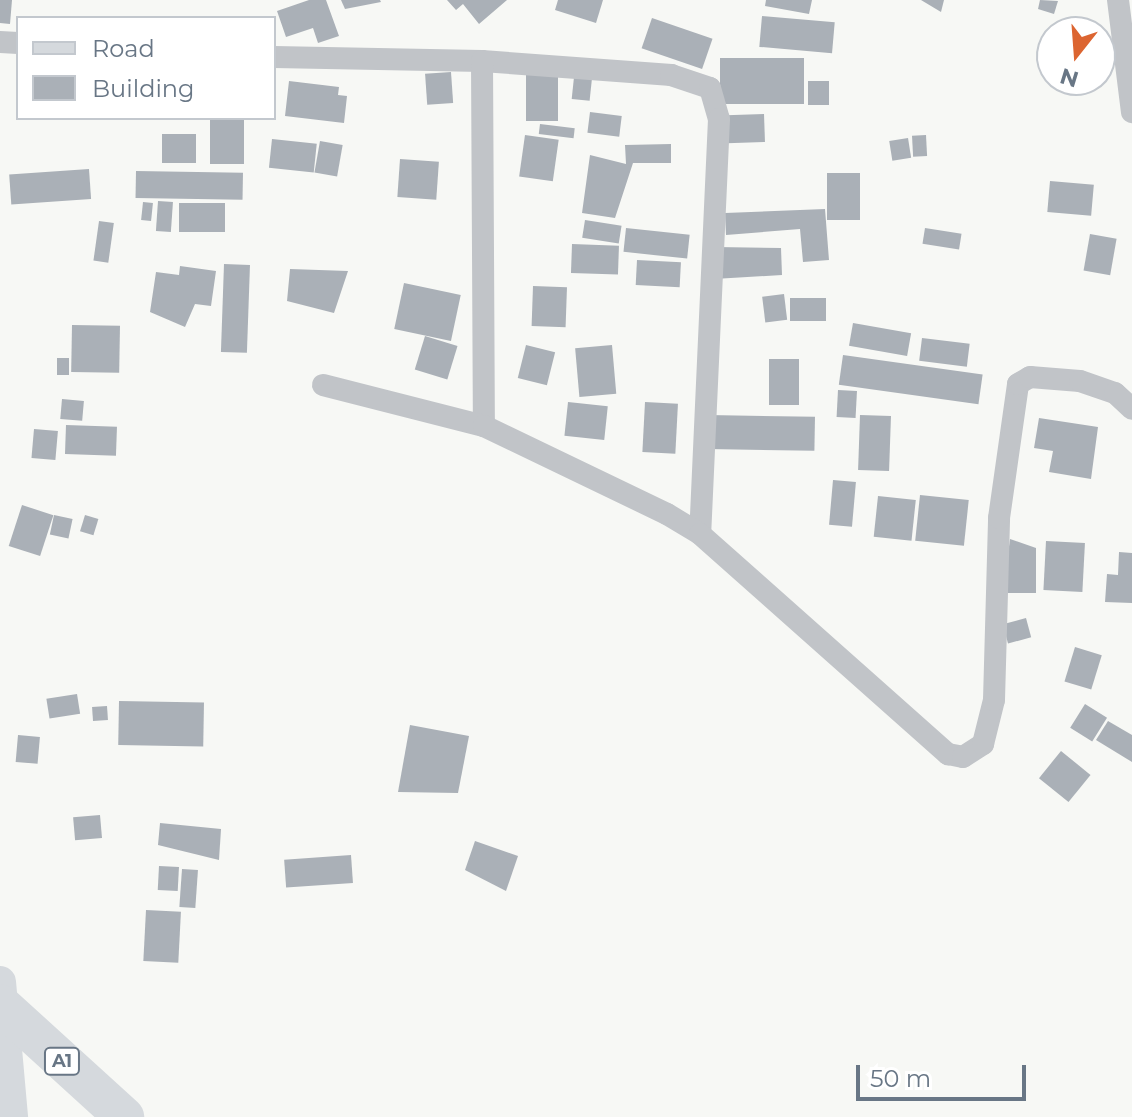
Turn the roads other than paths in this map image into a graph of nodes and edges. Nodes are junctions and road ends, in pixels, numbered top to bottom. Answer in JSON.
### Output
{"nodes":[{"id":1,"x":1118,"y":0,"type":"edge"},
{"id":2,"x":276,"y":57,"type":"edge"},
{"id":3,"x":482,"y":61,"type":"junction"},
{"id":4,"x":1132,"y":112,"type":"edge"},
{"id":5,"x":323,"y":385,"type":"dead end"},
{"id":6,"x":1132,"y":407,"type":"edge"},
{"id":7,"x":484,"y":426,"type":"junction"},
{"id":8,"x":700,"y":534,"type":"junction"},
{"id":9,"x":1,"y":998,"type":"edge"},
{"id":10,"x":12,"y":1117,"type":"edge"},
{"id":11,"x":124,"y":1117,"type":"edge"}],
"edges":[{"from":1,"to":4,"type":"street"},
{"from":2,"to":3,"type":"street"},
{"from":3,"to":7,"type":"street"},
{"from":3,"to":8,"type":"street"},
{"from":5,"to":7,"type":"street"},
{"from":6,"to":8,"type":"street"},
{"from":7,"to":8,"type":"street"},
{"from":9,"to":10,"type":"street"},
{"from":9,"to":11,"type":"highway","number":"A1"}]}
